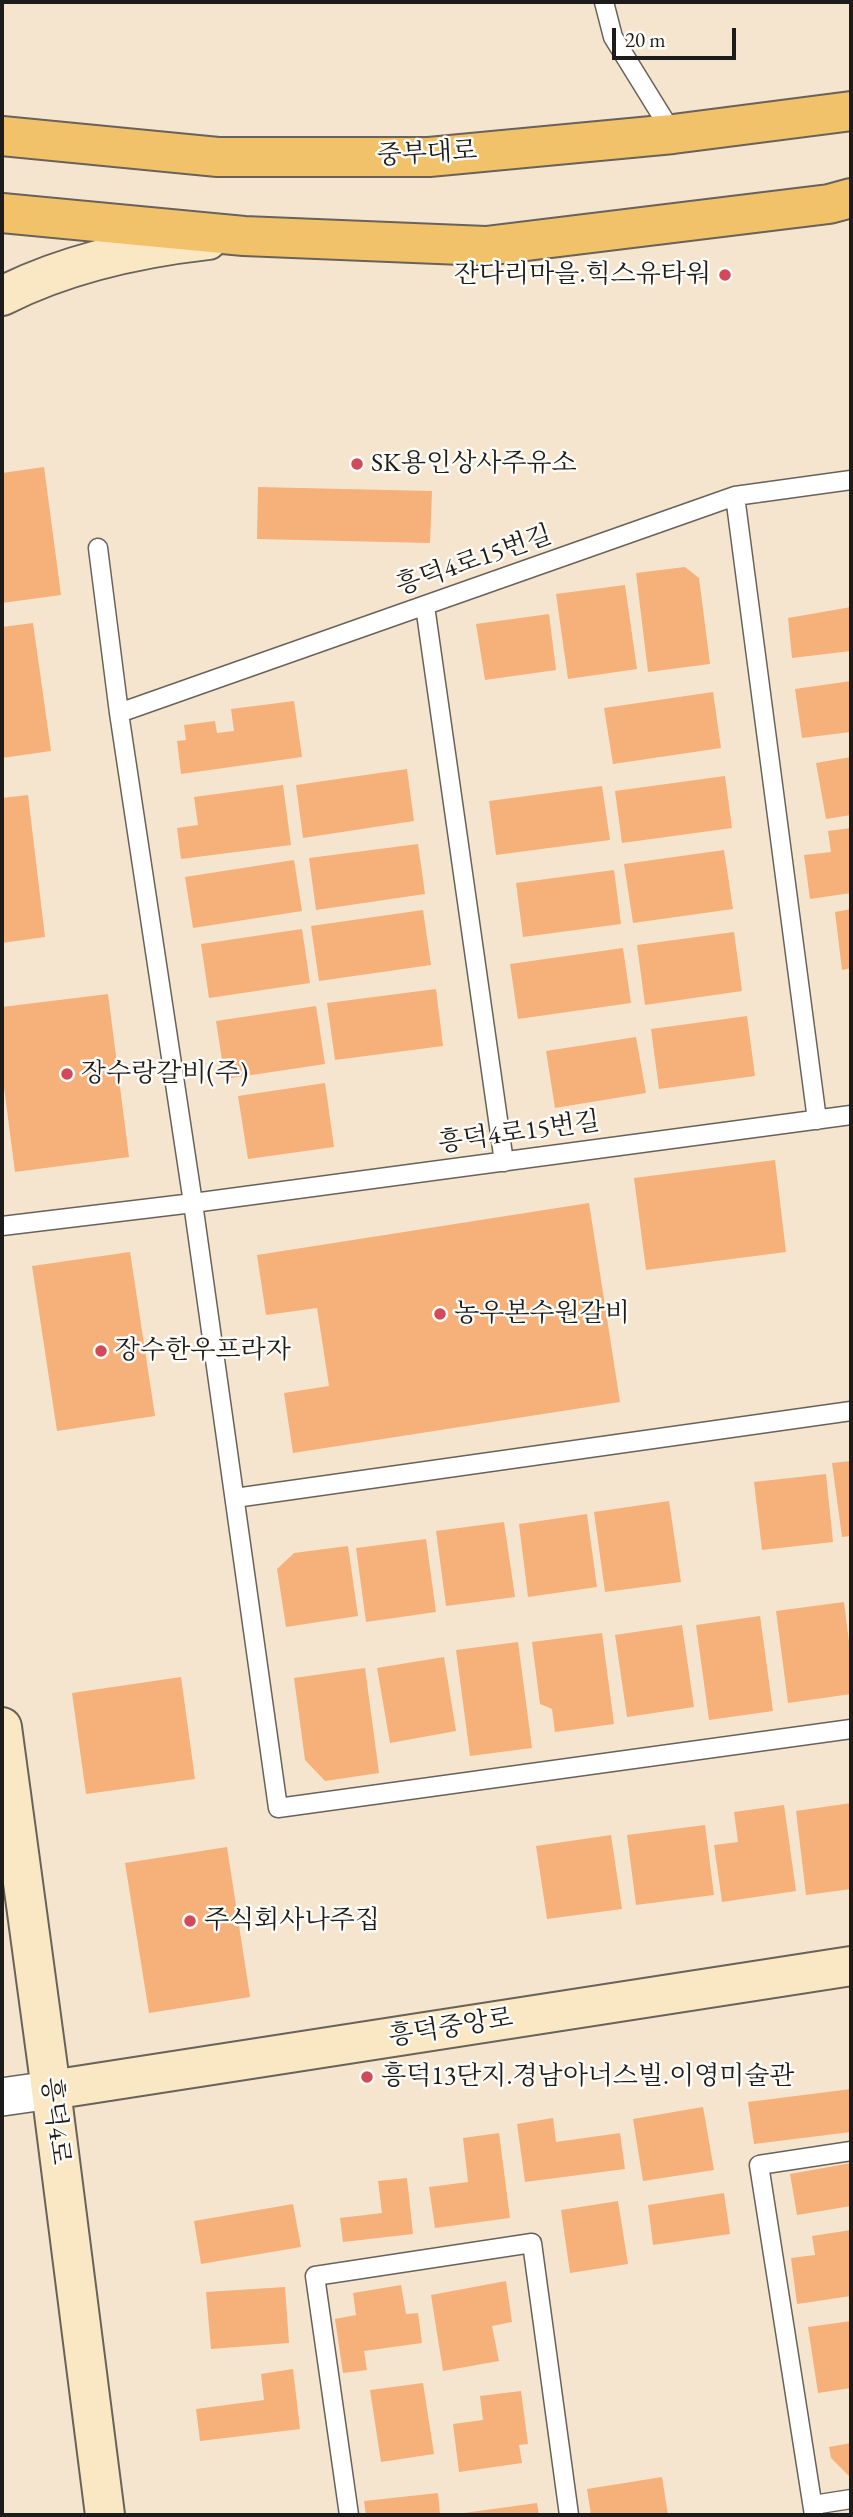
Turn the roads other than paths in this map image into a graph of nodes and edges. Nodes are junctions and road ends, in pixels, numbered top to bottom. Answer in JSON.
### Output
{"nodes":[{"id":1,"x":604,"y":2,"type":"edge"},
{"id":2,"x":851,"y":111,"type":"edge"},
{"id":3,"x":673,"y":134,"type":"junction"},
{"id":4,"x":2,"y":136,"type":"edge"},
{"id":5,"x":844,"y":201,"type":"edge"},
{"id":6,"x":2,"y":213,"type":"edge"},
{"id":7,"x":244,"y":236,"type":"junction"},
{"id":8,"x":2,"y":296,"type":"edge"},
{"id":9,"x":851,"y":480,"type":"edge"},
{"id":10,"x":735,"y":496,"type":"junction"},
{"id":11,"x":98,"y":548,"type":"dead end"},
{"id":12,"x":425,"y":606,"type":"junction"},
{"id":13,"x":119,"y":713,"type":"junction"},
{"id":14,"x":851,"y":1115,"type":"edge"},
{"id":15,"x":817,"y":1120,"type":"junction"},
{"id":16,"x":504,"y":1162,"type":"junction"},
{"id":17,"x":193,"y":1203,"type":"junction"},
{"id":18,"x":2,"y":1226,"type":"edge"},
{"id":19,"x":851,"y":1411,"type":"edge"},
{"id":20,"x":235,"y":1498,"type":"junction"},
{"id":21,"x":2,"y":1727,"type":"edge"},
{"id":22,"x":851,"y":1729,"type":"edge"},
{"id":23,"x":851,"y":1966,"type":"edge"},
{"id":24,"x":51,"y":2090,"type":"junction"},
{"id":25,"x":2,"y":2097,"type":"edge"},
{"id":26,"x":851,"y":2151,"type":"edge"},
{"id":27,"x":851,"y":2499,"type":"edge"},
{"id":28,"x":813,"y":2510,"type":"edge"},
{"id":29,"x":105,"y":2515,"type":"edge"},
{"id":30,"x":349,"y":2515,"type":"edge"},
{"id":31,"x":569,"y":2515,"type":"edge"}],
"edges":[{"from":1,"to":3,"type":"lane"},
{"from":2,"to":3,"type":"main road","name":"중부대로"},
{"from":3,"to":4,"type":"main road","name":"중부대로"},
{"from":5,"to":7,"type":"main road"},
{"from":6,"to":7,"type":"main road"},
{"from":7,"to":8,"type":"street"},
{"from":9,"to":10,"type":"lane","name":"흥덕4로15번길"},
{"from":10,"to":12,"type":"lane","name":"흥덕4로15번길"},
{"from":10,"to":15,"type":"lane"},
{"from":11,"to":13,"type":"lane"},
{"from":12,"to":13,"type":"lane","name":"흥덕4로15번길"},
{"from":12,"to":16,"type":"lane"},
{"from":13,"to":17,"type":"lane"},
{"from":14,"to":15,"type":"lane","name":"흥덕4로15번길"},
{"from":15,"to":16,"type":"lane","name":"흥덕4로15번길"},
{"from":16,"to":17,"type":"lane","name":"흥덕4로15번길"},
{"from":17,"to":18,"type":"lane","name":"흥덕4로15번길"},
{"from":17,"to":20,"type":"lane"},
{"from":19,"to":20,"type":"lane"},
{"from":20,"to":22,"type":"lane"},
{"from":21,"to":24,"type":"street","name":"흥덕4로"},
{"from":23,"to":24,"type":"street","name":"흥덕중앙로"},
{"from":24,"to":25,"type":"street"},
{"from":24,"to":29,"type":"street","name":"흥덕4로"},
{"from":26,"to":28,"type":"lane"},
{"from":27,"to":28,"type":"lane"},
{"from":30,"to":31,"type":"lane"}]}
